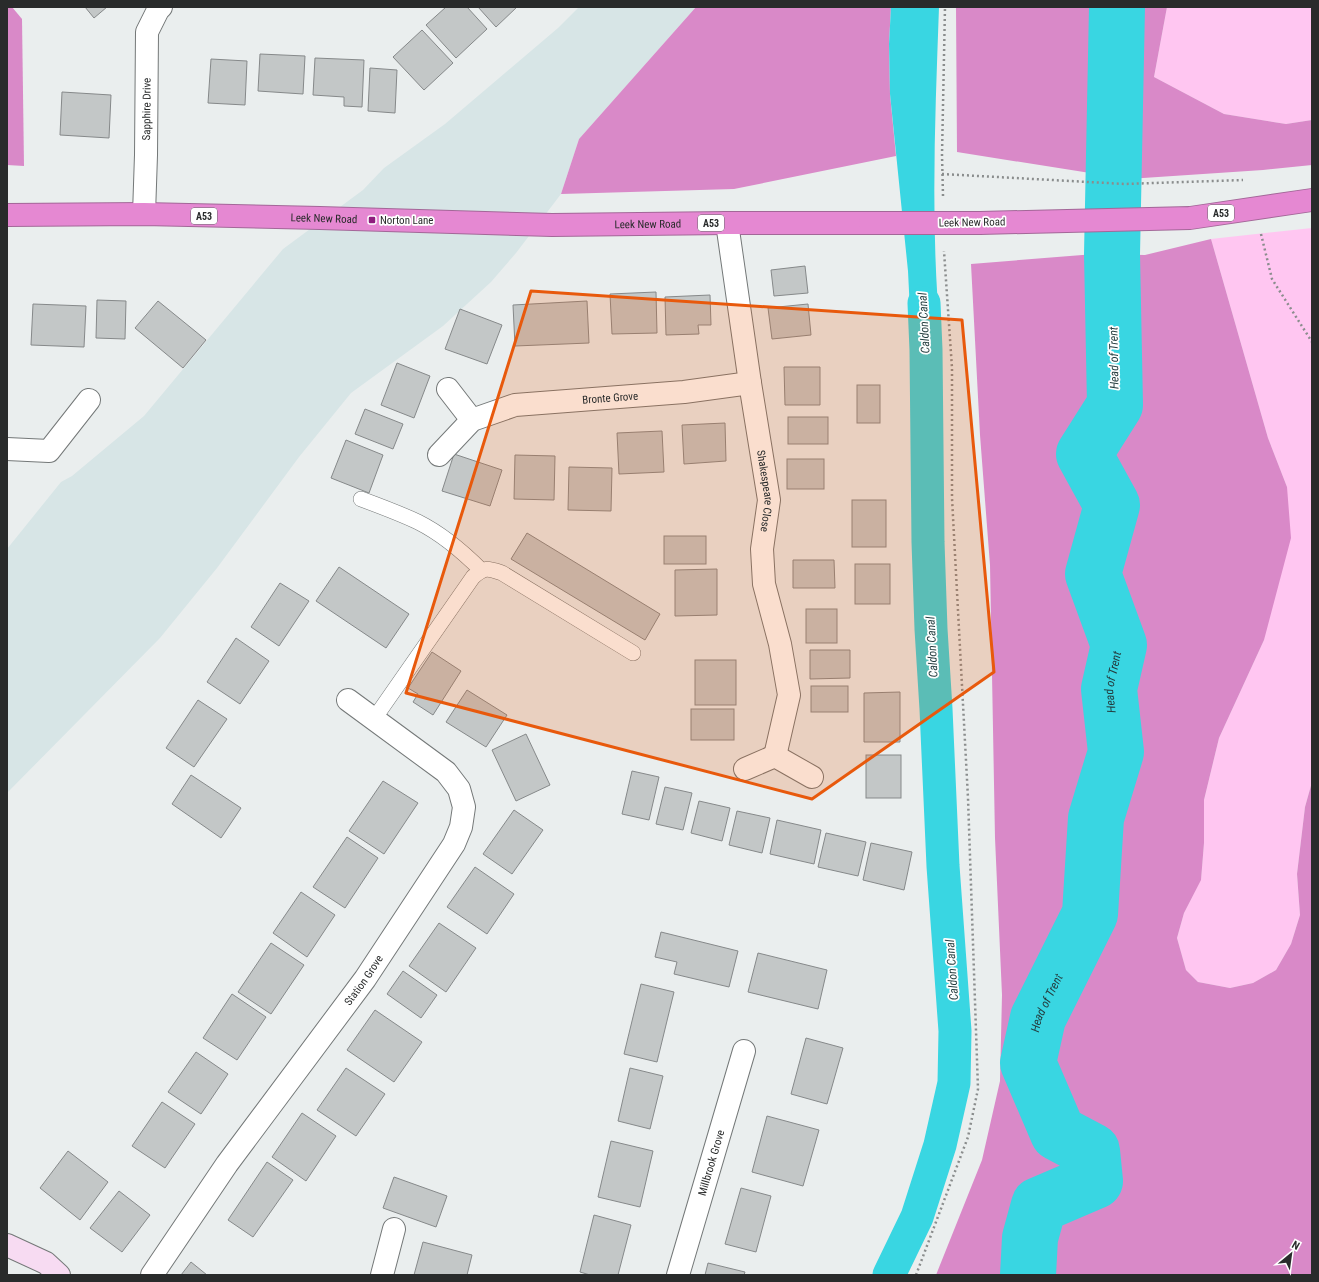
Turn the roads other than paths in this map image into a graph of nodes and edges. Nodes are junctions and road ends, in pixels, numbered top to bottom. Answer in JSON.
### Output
{"nodes":[{"id":1,"x":161,"y":7,"type":"edge"},
{"id":2,"x":1312,"y":200,"type":"edge"},
{"id":3,"x":144,"y":214,"type":"junction"},
{"id":4,"x":7,"y":215,"type":"edge"},
{"id":5,"x":727,"y":223,"type":"junction"},
{"id":6,"x":750,"y":383,"type":"junction"},
{"id":7,"x":448,"y":389,"type":"dead end"},
{"id":8,"x":89,"y":400,"type":"dead end"},
{"id":9,"x":472,"y":420,"type":"junction"},
{"id":10,"x":7,"y":449,"type":"edge"},
{"id":11,"x":440,"y":455,"type":"dead end"},
{"id":12,"x":361,"y":499,"type":"dead end"},
{"id":13,"x":481,"y":570,"type":"junction"},
{"id":14,"x":633,"y":653,"type":"dead end"},
{"id":15,"x":348,"y":700,"type":"dead end"},
{"id":16,"x":374,"y":719,"type":"junction"},
{"id":17,"x":775,"y":756,"type":"junction"},
{"id":18,"x":745,"y":769,"type":"dead end"},
{"id":19,"x":812,"y":777,"type":"dead end"},
{"id":20,"x":744,"y":1051,"type":"dead end"},
{"id":21,"x":394,"y":1229,"type":"dead end"},
{"id":22,"x":7,"y":1245,"type":"edge"},
{"id":23,"x":59,"y":1275,"type":"edge"},
{"id":24,"x":152,"y":1275,"type":"edge"},
{"id":25,"x":382,"y":1275,"type":"edge"},
{"id":26,"x":678,"y":1275,"type":"edge"}],
"edges":[{"from":1,"to":3,"type":"street","name":"Sapphire Drive"},
{"from":2,"to":5,"type":"highway","name":"Leek New Road","number":"A53","bridge":true},
{"from":3,"to":4,"type":"highway","name":"Leek New Road","number":"A53"},
{"from":3,"to":5,"type":"highway","name":"Leek New Road","number":"A53"},
{"from":5,"to":6,"type":"street","name":"Shakespeare Close"},
{"from":6,"to":9,"type":"street","name":"Bronte Grove"},
{"from":6,"to":17,"type":"street","name":"Shakespeare Close"},
{"from":7,"to":9,"type":"street"},
{"from":8,"to":10,"type":"street"},
{"from":9,"to":11,"type":"street","name":"Bronte Grove"},
{"from":12,"to":13,"type":"lane"},
{"from":13,"to":14,"type":"lane"},
{"from":13,"to":16,"type":"lane"},
{"from":15,"to":16,"type":"street","name":"Station Grove"},
{"from":16,"to":24,"type":"street","name":"Station Grove"},
{"from":17,"to":18,"type":"street"},
{"from":17,"to":19,"type":"street"},
{"from":20,"to":26,"type":"street","name":"Millbrook Grove"},
{"from":21,"to":25,"type":"street"},
{"from":22,"to":23,"type":"street"}]}
